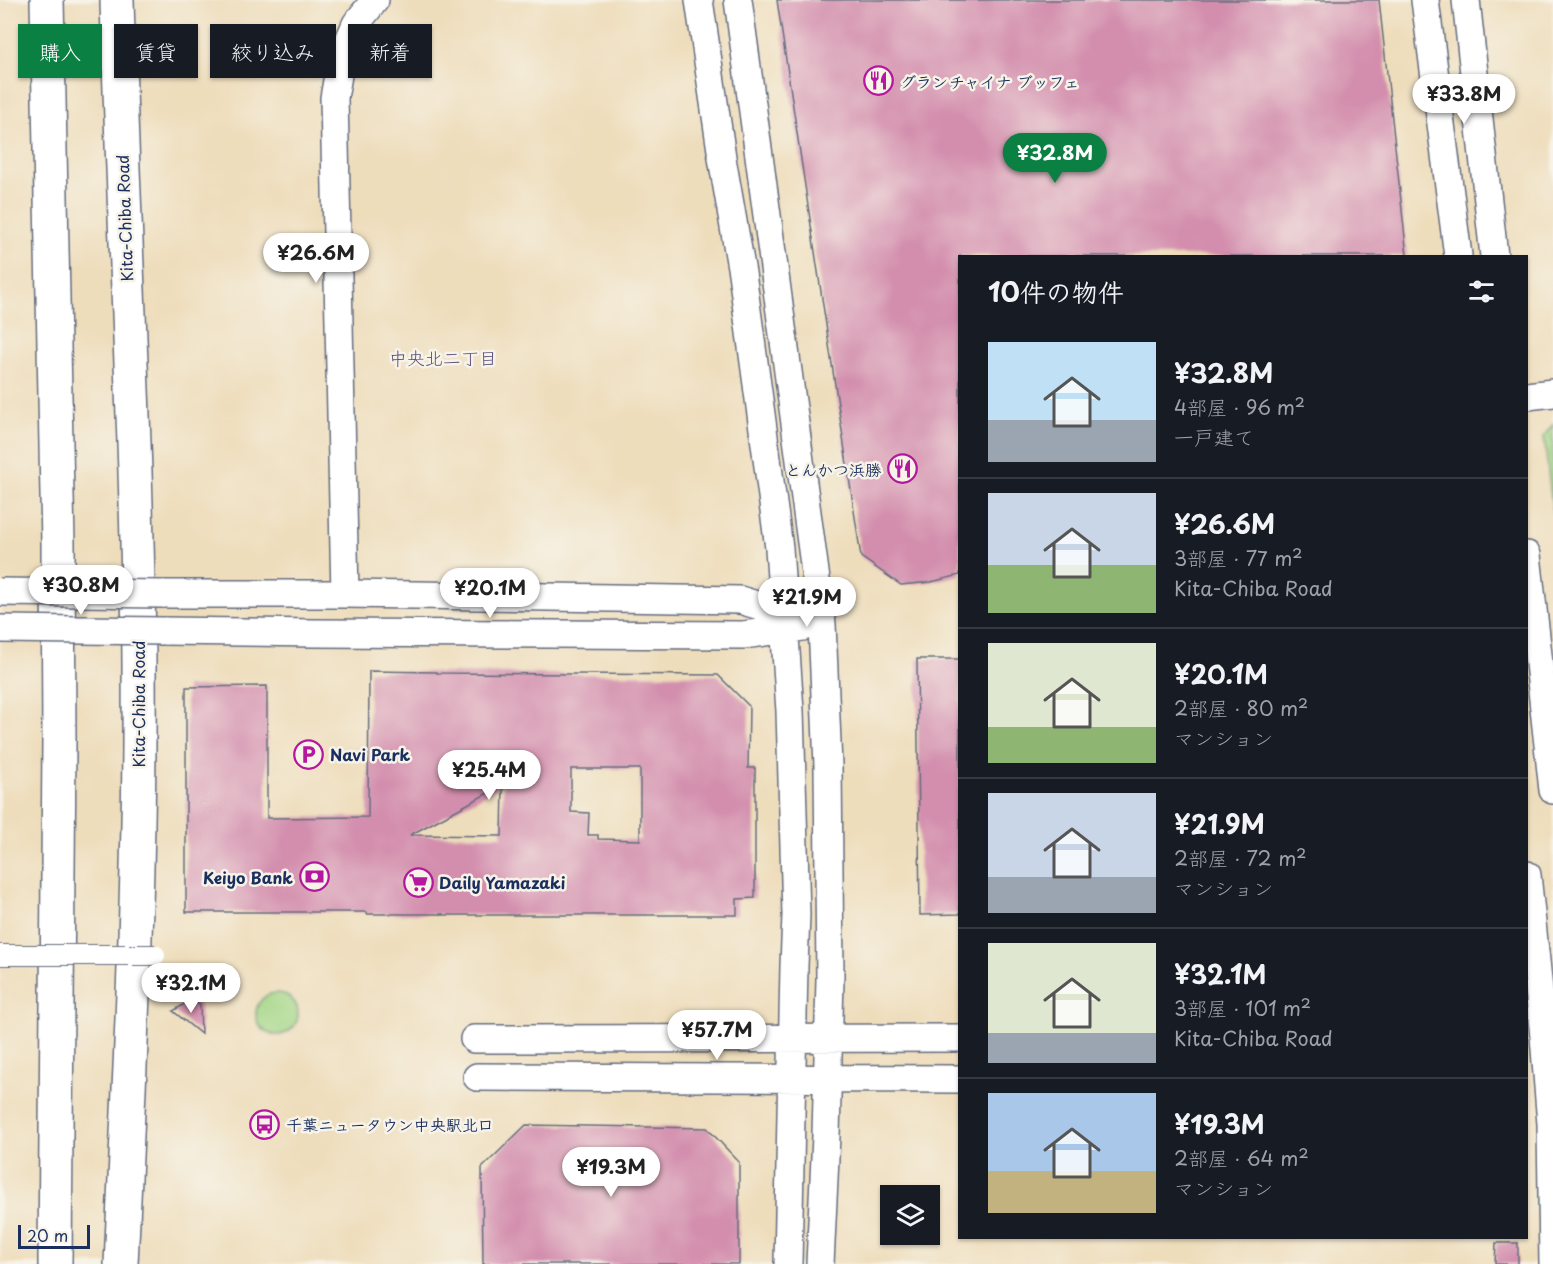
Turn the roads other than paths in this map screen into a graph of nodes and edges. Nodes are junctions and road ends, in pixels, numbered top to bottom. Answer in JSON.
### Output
{"nodes":[{"id":1,"x":47,"y":0,"type":"edge"},
{"id":2,"x":117,"y":0,"type":"edge"},
{"id":3,"x":375,"y":0,"type":"edge"},
{"id":4,"x":699,"y":0,"type":"edge"},
{"id":5,"x":738,"y":0,"type":"edge"},
{"id":6,"x":1425,"y":0,"type":"edge"},
{"id":7,"x":1466,"y":0,"type":"edge"},
{"id":8,"x":1458,"y":255,"type":"edge"},
{"id":9,"x":1494,"y":255,"type":"edge"},
{"id":10,"x":1553,"y":393,"type":"edge"},
{"id":11,"x":1528,"y":396,"type":"edge"},
{"id":12,"x":1528,"y":564,"type":"edge"},
{"id":13,"x":0,"y":592,"type":"edge"},
{"id":14,"x":345,"y":594,"type":"junction"},
{"id":15,"x":784,"y":621,"type":"junction"},
{"id":16,"x":822,"y":624,"type":"junction"},
{"id":17,"x":0,"y":629,"type":"edge"},
{"id":18,"x":1553,"y":790,"type":"edge"},
{"id":19,"x":1528,"y":887,"type":"edge"},
{"id":20,"x":0,"y":955,"type":"edge"},
{"id":21,"x":154,"y":955,"type":"dead end"},
{"id":22,"x":792,"y":1038,"type":"junction"},
{"id":23,"x":828,"y":1038,"type":"junction"},
{"id":24,"x":958,"y":1038,"type":"edge"},
{"id":25,"x":1541,"y":1038,"type":"edge"},
{"id":26,"x":474,"y":1039,"type":"dead end"},
{"id":27,"x":477,"y":1077,"type":"dead end"},
{"id":28,"x":792,"y":1078,"type":"junction"},
{"id":29,"x":827,"y":1078,"type":"junction"},
{"id":30,"x":958,"y":1079,"type":"edge"},
{"id":31,"x":1542,"y":1080,"type":"edge"},
{"id":32,"x":55,"y":1264,"type":"edge"},
{"id":33,"x":121,"y":1264,"type":"edge"},
{"id":34,"x":788,"y":1264,"type":"edge"},
{"id":35,"x":820,"y":1264,"type":"edge"},
{"id":36,"x":1553,"y":1264,"type":"edge"}],
"edges":[{"from":1,"to":32,"type":"highway"},
{"from":2,"to":33,"type":"highway","name":"Kita-Chiba Road"},
{"from":3,"to":14,"type":"street"},
{"from":4,"to":15,"type":"street"},
{"from":5,"to":16,"type":"street"},
{"from":6,"to":8,"type":"street"},
{"from":7,"to":9,"type":"street"},
{"from":10,"to":11,"type":"street"},
{"from":12,"to":18,"type":"street"},
{"from":13,"to":14,"type":"street","bridge":true},
{"from":14,"to":15,"type":"street"},
{"from":15,"to":16,"type":"street"},
{"from":15,"to":17,"type":"street","bridge":true},
{"from":15,"to":22,"type":"street"},
{"from":16,"to":23,"type":"street"},
{"from":19,"to":25,"type":"street"},
{"from":20,"to":21,"type":"street","bridge":true},
{"from":22,"to":23,"type":"street"},
{"from":22,"to":26,"type":"street"},
{"from":22,"to":28,"type":"street"},
{"from":23,"to":24,"type":"street"},
{"from":23,"to":29,"type":"street"},
{"from":25,"to":31,"type":"street"},
{"from":27,"to":28,"type":"street"},
{"from":28,"to":29,"type":"street"},
{"from":28,"to":34,"type":"street"},
{"from":29,"to":30,"type":"street"},
{"from":29,"to":35,"type":"street"},
{"from":31,"to":36,"type":"street"}]}
